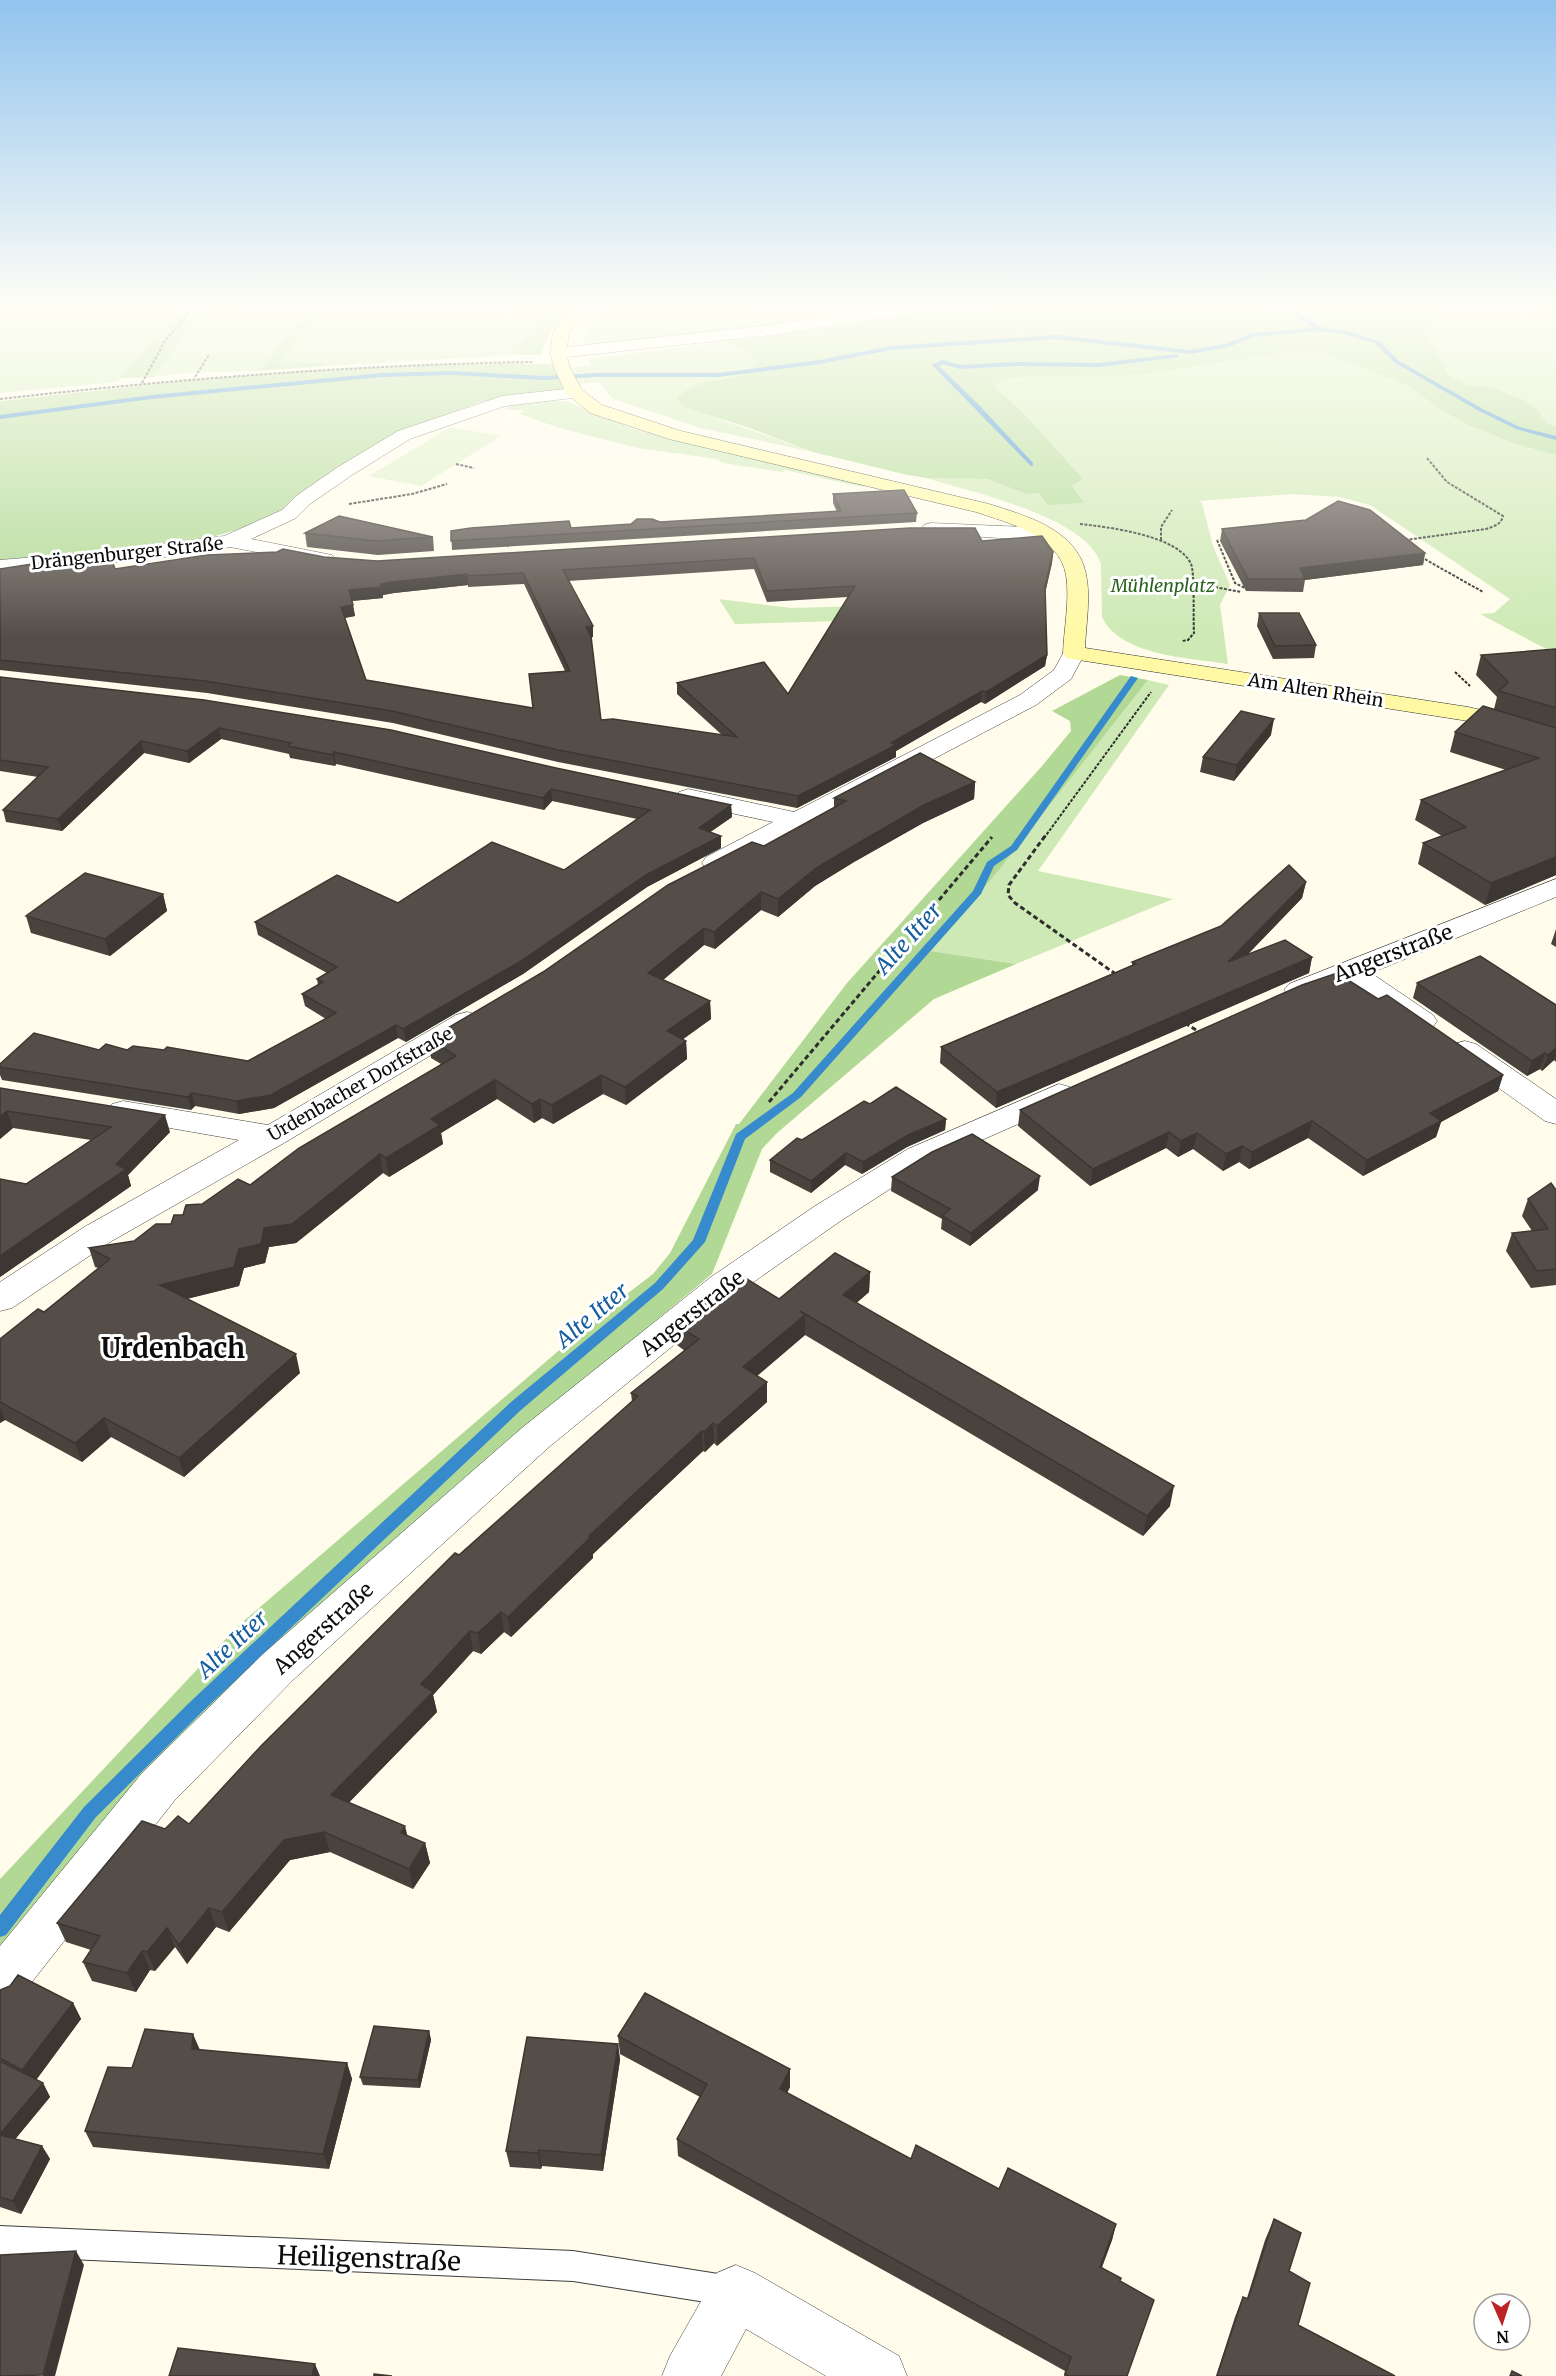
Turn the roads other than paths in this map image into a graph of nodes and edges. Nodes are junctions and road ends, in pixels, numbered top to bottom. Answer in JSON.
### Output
{"nodes":[{"id":1,"x":462,"y":415,"type":"edge"},
{"id":2,"x":612,"y":415,"type":"edge"},
{"id":3,"x":909,"y":530,"type":"edge"},
{"id":4,"x":1042,"y":532,"type":"junction"},
{"id":5,"x":230,"y":541,"type":"junction"},
{"id":6,"x":344,"y":561,"type":"edge"},
{"id":7,"x":0,"y":566,"type":"edge"},
{"id":8,"x":1074,"y":653,"type":"junction"},
{"id":9,"x":1556,"y":740,"type":"edge"},
{"id":10,"x":661,"y":792,"type":"edge"},
{"id":11,"x":798,"y":820,"type":"junction"},
{"id":12,"x":688,"y":878,"type":"edge"},
{"id":13,"x":1556,"y":887,"type":"edge"},
{"id":14,"x":1349,"y":971,"type":"junction"},
{"id":15,"x":1278,"y":998,"type":"edge"},
{"id":16,"x":487,"y":1010,"type":"edge"},
{"id":17,"x":1091,"y":1080,"type":"edge"},
{"id":18,"x":95,"y":1106,"type":"edge"},
{"id":19,"x":1556,"y":1114,"type":"edge"},
{"id":20,"x":273,"y":1136,"type":"junction"},
{"id":21,"x":0,"y":1299,"type":"edge"},
{"id":22,"x":0,"y":1984,"type":"edge"},
{"id":23,"x":0,"y":2241,"type":"edge"},
{"id":24,"x":736,"y":2292,"type":"junction"},
{"id":25,"x":690,"y":2376,"type":"edge"},
{"id":26,"x":879,"y":2376,"type":"edge"}],
"edges":[{"from":1,"to":5,"type":"street"},
{"from":2,"to":4,"type":"street"},
{"from":3,"to":4,"type":"street"},
{"from":4,"to":8,"type":"street"},
{"from":5,"to":6,"type":"street","name":"Drängenburger Straße"},
{"from":5,"to":7,"type":"street","name":"Drängenburger Straße"},
{"from":8,"to":9,"type":"street","name":"Am Alten Rhein"},
{"from":8,"to":11,"type":"street"},
{"from":10,"to":11,"type":"street"},
{"from":11,"to":12,"type":"street"},
{"from":13,"to":14,"type":"street","name":"Angerstraße"},
{"from":14,"to":15,"type":"street","name":"Angerstraße"},
{"from":14,"to":19,"type":"street"},
{"from":16,"to":20,"type":"street","name":"Urdenbacher Dorfstraße"},
{"from":17,"to":22,"type":"street","name":"Angerstraße"},
{"from":18,"to":20,"type":"street"},
{"from":20,"to":21,"type":"street","name":"Urdenbacher Dorfstraße"},
{"from":23,"to":24,"type":"lane","name":"Heiligenstraße"},
{"from":24,"to":25,"type":"street"},
{"from":24,"to":26,"type":"street","name":"Heiligenstraße"}]}
